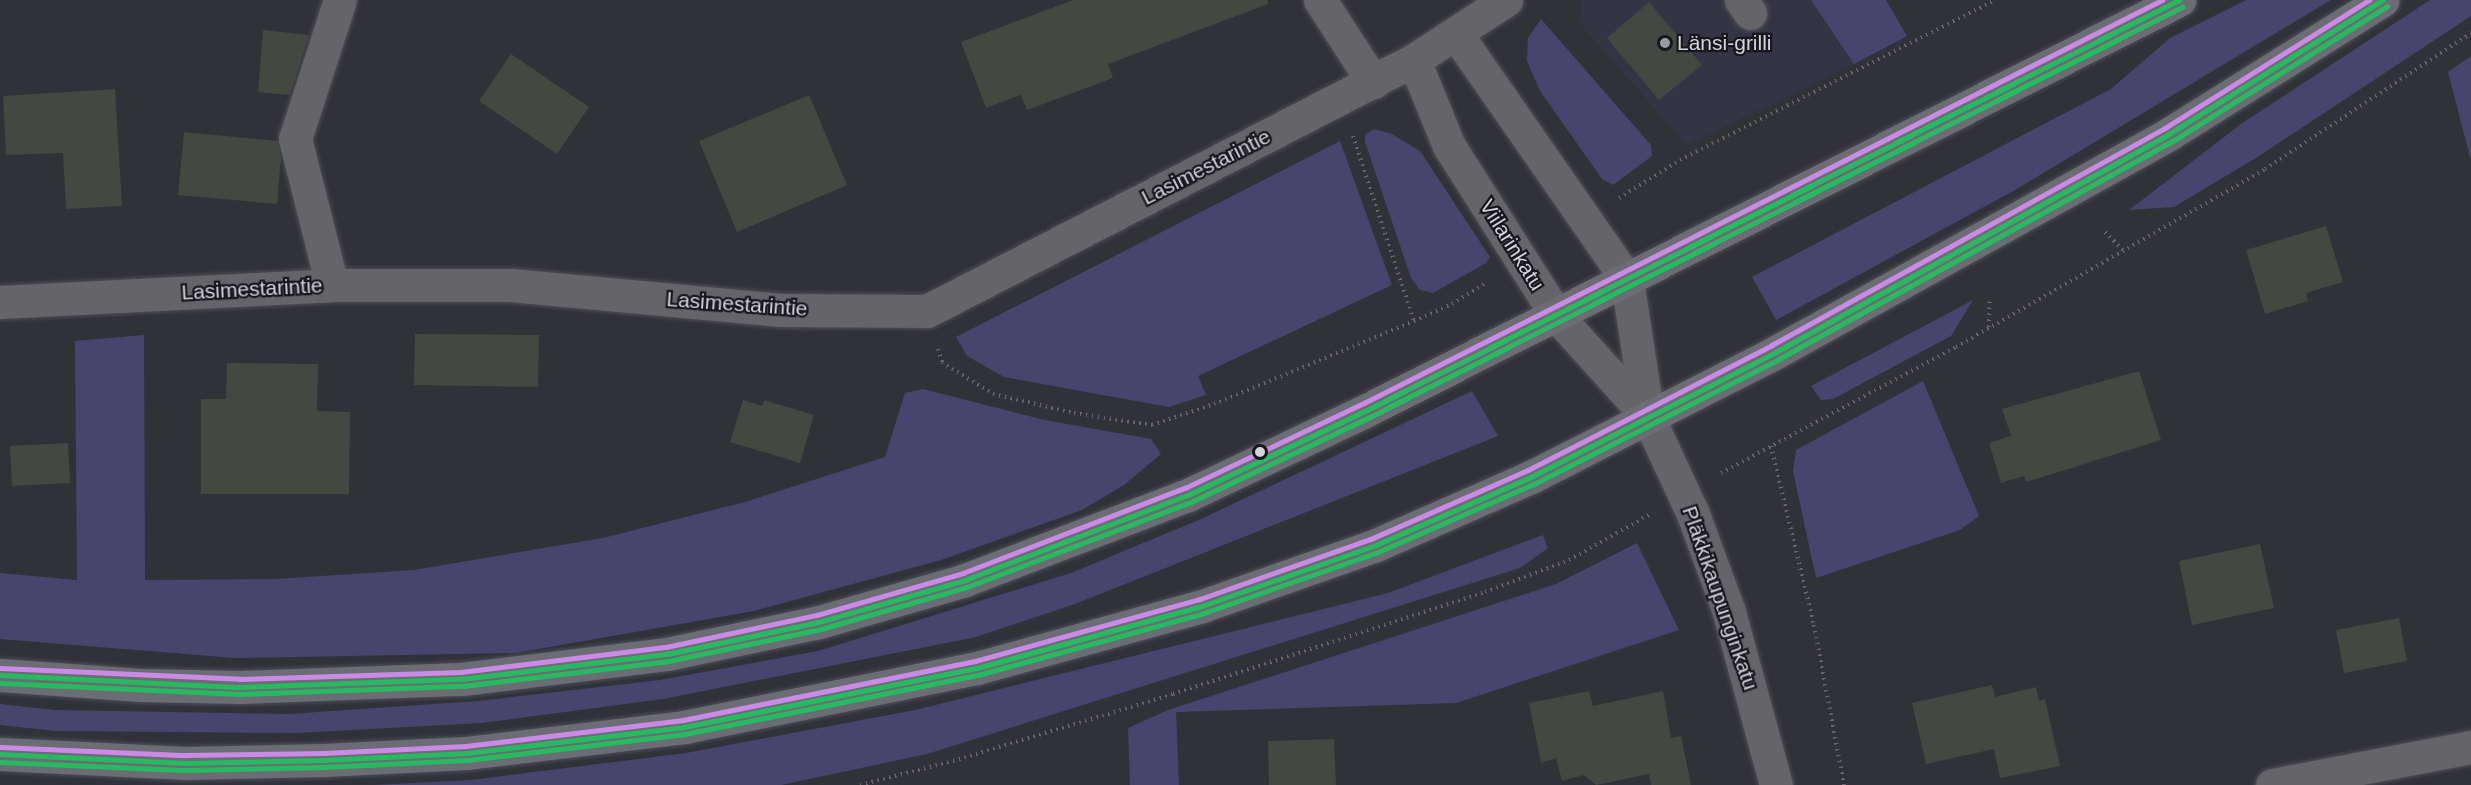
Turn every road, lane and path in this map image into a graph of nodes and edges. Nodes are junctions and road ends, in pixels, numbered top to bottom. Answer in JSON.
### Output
{"nodes":[{"id":1,"x":340,"y":0,"type":"edge"},
{"id":2,"x":1320,"y":0,"type":"edge"},
{"id":3,"x":1506,"y":0,"type":"edge"},
{"id":4,"x":1995,"y":0,"type":"edge"},
{"id":5,"x":2179,"y":0,"type":"edge"},
{"id":6,"x":2383,"y":0,"type":"edge"},
{"id":7,"x":2471,"y":33,"type":"edge"},
{"id":8,"x":1457,"y":34,"type":"junction"},
{"id":9,"x":1414,"y":60,"type":"junction"},
{"id":10,"x":1372,"y":82,"type":"junction"},
{"id":11,"x":1342,"y":98,"type":"junction"},
{"id":12,"x":1680,"y":160,"type":"dead end"},
{"id":13,"x":2105,"y":232,"type":"dead end"},
{"id":14,"x":2123,"y":250,"type":"junction"},
{"id":15,"x":1627,"y":280,"type":"junction"},
{"id":16,"x":333,"y":285,"type":"junction"},
{"id":17,"x":1990,"y":297,"type":"dead end"},
{"id":18,"x":0,"y":302,"type":"edge"},
{"id":19,"x":1452,"y":304,"type":"dead end"},
{"id":20,"x":927,"y":311,"type":"junction"},
{"id":21,"x":1557,"y":315,"type":"junction"},
{"id":22,"x":1414,"y":321,"type":"junction"},
{"id":23,"x":1989,"y":327,"type":"junction"},
{"id":24,"x":1648,"y":417,"type":"junction"},
{"id":25,"x":1616,"y":535,"type":"dead end"},
{"id":26,"x":0,"y":675,"type":"edge"},
{"id":27,"x":2471,"y":747,"type":"edge"},
{"id":28,"x":0,"y":754,"type":"edge"},
{"id":29,"x":860,"y":785,"type":"edge"},
{"id":30,"x":1776,"y":785,"type":"edge"},
{"id":31,"x":1844,"y":785,"type":"edge"},
{"id":32,"x":2272,"y":785,"type":"edge"}],
"edges":[{"from":1,"to":16,"type":"street"},
{"from":2,"to":10,"type":"street"},
{"from":3,"to":8,"type":"street"},
{"from":4,"to":12,"type":"path"},
{"from":5,"to":15,"type":"main road"},
{"from":6,"to":24,"type":"main road"},
{"from":7,"to":14,"type":"path"},
{"from":8,"to":9,"type":"street"},
{"from":8,"to":15,"type":"street"},
{"from":9,"to":10,"type":"street","name":"Lasimestarintie"},
{"from":9,"to":21,"type":"street","name":"Viilarinkatu"},
{"from":10,"to":11,"type":"street","name":"Lasimestarintie"},
{"from":11,"to":20,"type":"street","name":"Lasimestarintie"},
{"from":11,"to":22,"type":"path"},
{"from":13,"to":14,"type":"path"},
{"from":14,"to":23,"type":"path"},
{"from":15,"to":21,"type":"main road"},
{"from":15,"to":24,"type":"street"},
{"from":16,"to":18,"type":"street","name":"Lasimestarintie"},
{"from":16,"to":20,"type":"street","name":"Lasimestarintie"},
{"from":17,"to":23,"type":"path"},
{"from":19,"to":22,"type":"path"},
{"from":20,"to":22,"type":"path"},
{"from":21,"to":24,"type":"street","name":"Viilarinkatu"},
{"from":21,"to":26,"type":"main road"},
{"from":23,"to":31,"type":"path"},
{"from":24,"to":28,"type":"main road"},
{"from":24,"to":30,"type":"street","name":"Pläkkikaupunginkatu"},
{"from":25,"to":29,"type":"path"},
{"from":27,"to":32,"type":"street"}]}
